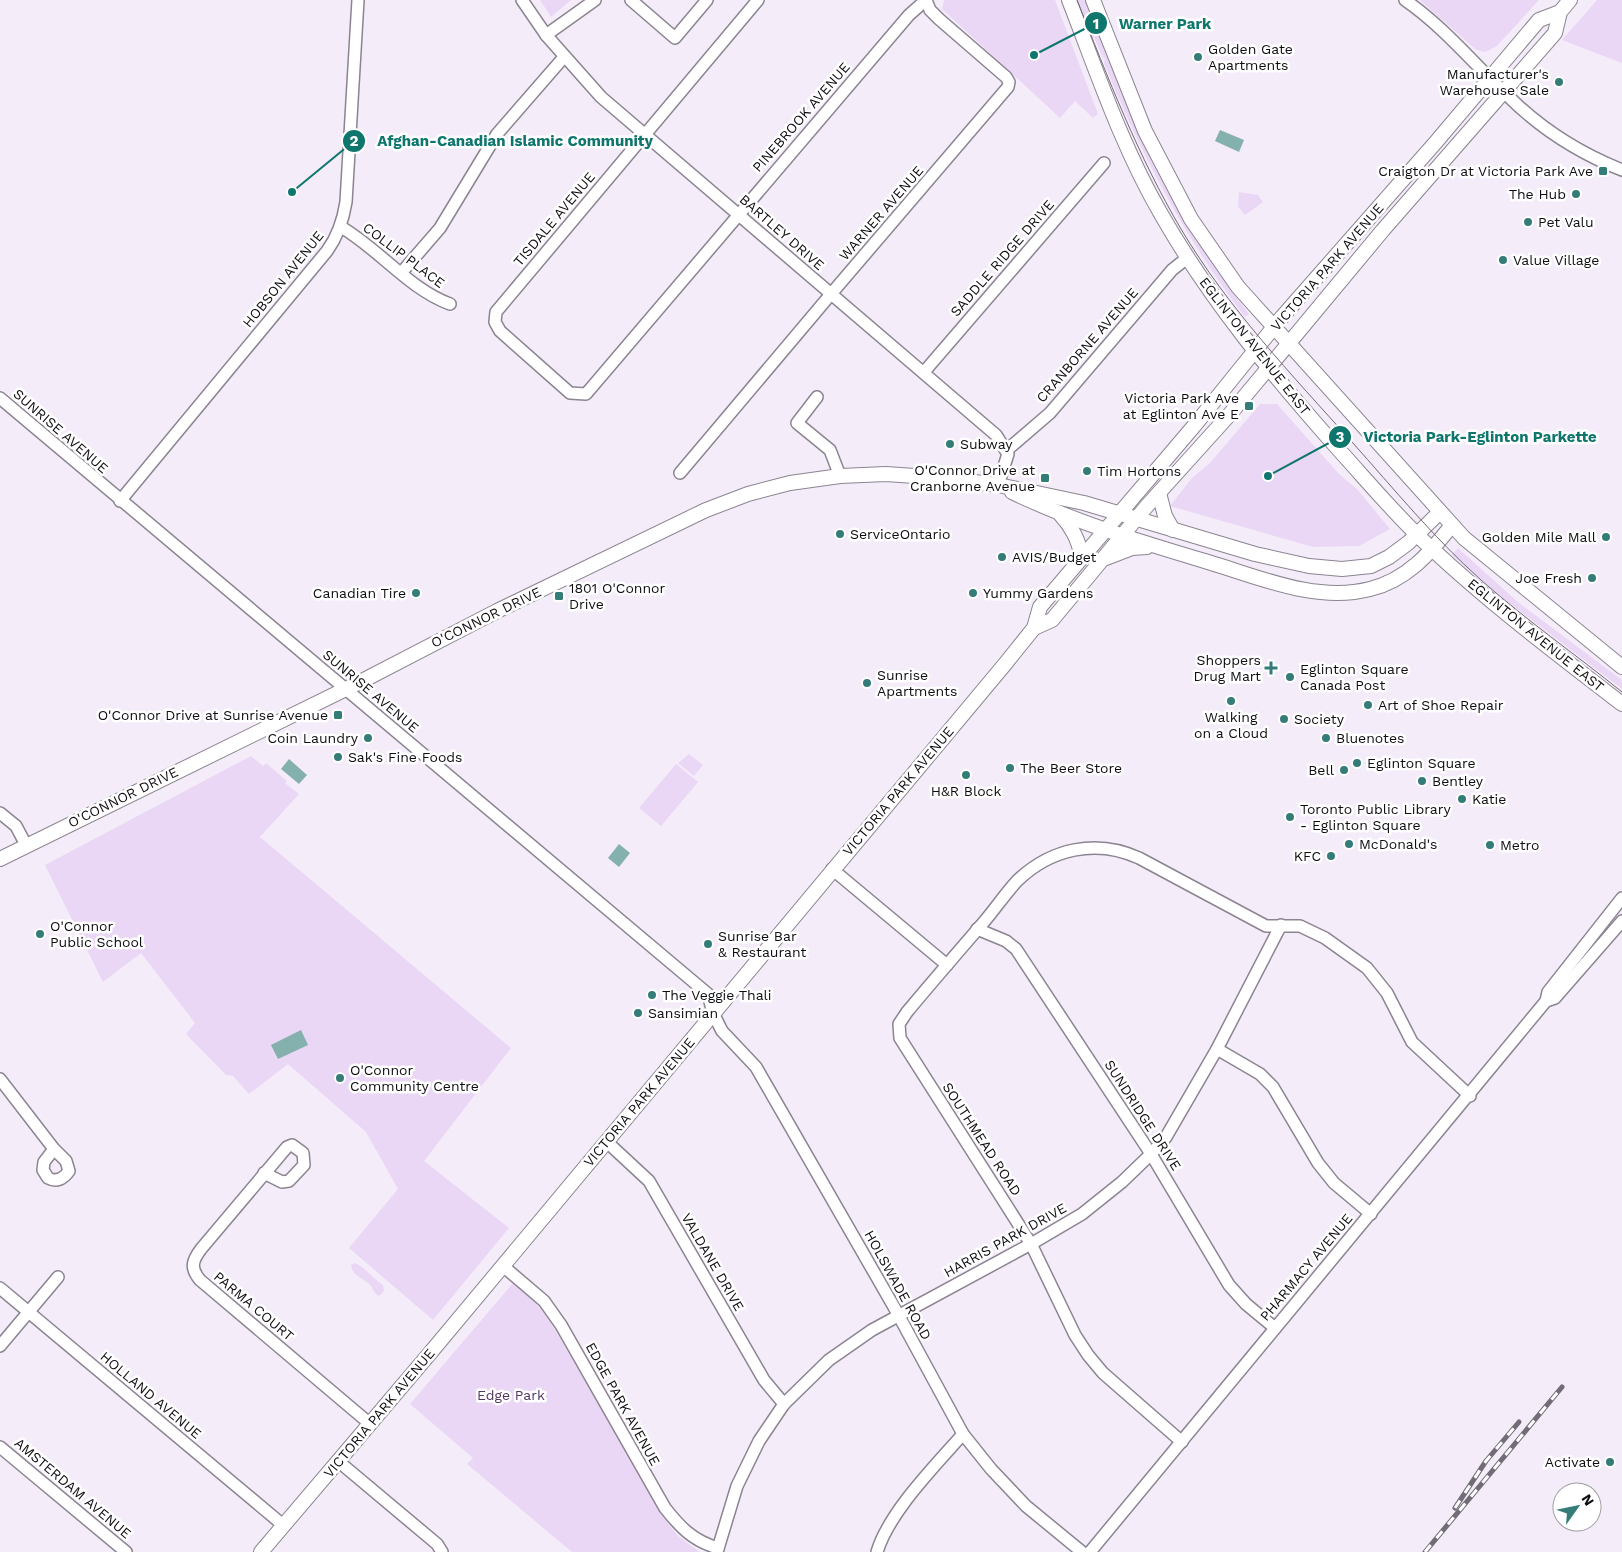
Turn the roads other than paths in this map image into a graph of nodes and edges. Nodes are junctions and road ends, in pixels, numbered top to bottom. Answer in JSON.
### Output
{"nodes":[{"id":1,"x":358,"y":0,"type":"edge"},
{"id":2,"x":522,"y":0,"type":"edge"},
{"id":3,"x":595,"y":0,"type":"edge"},
{"id":4,"x":632,"y":0,"type":"edge"},
{"id":5,"x":707,"y":0,"type":"edge"},
{"id":6,"x":758,"y":0,"type":"edge"},
{"id":7,"x":926,"y":0,"type":"edge"},
{"id":8,"x":1069,"y":0,"type":"edge"},
{"id":9,"x":1093,"y":0,"type":"edge"},
{"id":10,"x":1405,"y":0,"type":"edge"},
{"id":11,"x":1570,"y":0,"type":"edge"},
{"id":12,"x":1560,"y":12,"type":"junction"},
{"id":13,"x":546,"y":35,"type":"junction"},
{"id":14,"x":564,"y":57,"type":"junction"},
{"id":15,"x":1490,"y":79,"type":"junction"},
{"id":16,"x":1502,"y":91,"type":"junction"},
{"id":17,"x":645,"y":136,"type":"junction"},
{"id":18,"x":1104,"y":163,"type":"dead end"},
{"id":19,"x":1622,"y":170,"type":"edge"},
{"id":20,"x":738,"y":214,"type":"junction"},
{"id":21,"x":341,"y":227,"type":"junction"},
{"id":22,"x":1187,"y":258,"type":"junction"},
{"id":23,"x":402,"y":272,"type":"junction"},
{"id":24,"x":831,"y":294,"type":"junction"},
{"id":25,"x":450,"y":304,"type":"dead end"},
{"id":26,"x":1274,"y":327,"type":"junction"},
{"id":27,"x":1289,"y":344,"type":"junction"},
{"id":28,"x":1255,"y":351,"type":"junction"},
{"id":29,"x":1269,"y":368,"type":"junction"},
{"id":30,"x":924,"y":372,"type":"junction"},
{"id":31,"x":586,"y":394,"type":"joint"},
{"id":32,"x":817,"y":397,"type":"dead end"},
{"id":33,"x":0,"y":398,"type":"edge"},
{"id":34,"x":1007,"y":450,"type":"junction"},
{"id":35,"x":680,"y":473,"type":"dead end"},
{"id":36,"x":840,"y":476,"type":"junction"},
{"id":37,"x":998,"y":485,"type":"junction"},
{"id":38,"x":1160,"y":493,"type":"junction"},
{"id":39,"x":120,"y":501,"type":"junction"},
{"id":40,"x":1056,"y":510,"type":"junction"},
{"id":41,"x":1440,"y":512,"type":"junction"},
{"id":42,"x":1119,"y":514,"type":"junction"},
{"id":43,"x":1136,"y":520,"type":"junction"},
{"id":44,"x":1452,"y":525,"type":"junction"},
{"id":45,"x":1105,"y":530,"type":"junction"},
{"id":46,"x":1173,"y":530,"type":"junction"},
{"id":47,"x":1417,"y":535,"type":"junction"},
{"id":48,"x":1122,"y":536,"type":"junction"},
{"id":49,"x":1158,"y":547,"type":"junction"},
{"id":50,"x":1433,"y":550,"type":"junction"},
{"id":51,"x":1082,"y":557,"type":"junction"},
{"id":52,"x":1102,"y":560,"type":"junction"},
{"id":53,"x":1034,"y":628,"type":"junction"},
{"id":54,"x":1622,"y":667,"type":"edge"},
{"id":55,"x":345,"y":689,"type":"junction"},
{"id":56,"x":1622,"y":704,"type":"edge"},
{"id":57,"x":0,"y":813,"type":"edge"},
{"id":58,"x":26,"y":845,"type":"junction"},
{"id":59,"x":0,"y":858,"type":"edge"},
{"id":60,"x":832,"y":869,"type":"junction"},
{"id":61,"x":1622,"y":898,"type":"edge"},
{"id":62,"x":1622,"y":921,"type":"edge"},
{"id":63,"x":1281,"y":926,"type":"junction"},
{"id":64,"x":977,"y":929,"type":"junction"},
{"id":65,"x":947,"y":965,"type":"junction"},
{"id":66,"x":1546,"y":1001,"type":"junction"},
{"id":67,"x":713,"y":1013,"type":"junction"},
{"id":68,"x":1216,"y":1049,"type":"junction"},
{"id":69,"x":0,"y":1079,"type":"edge"},
{"id":70,"x":1470,"y":1096,"type":"junction"},
{"id":71,"x":606,"y":1142,"type":"junction"},
{"id":72,"x":54,"y":1149,"type":"dead end"},
{"id":73,"x":1151,"y":1154,"type":"junction"},
{"id":74,"x":264,"y":1173,"type":"dead end"},
{"id":75,"x":1370,"y":1214,"type":"junction"},
{"id":76,"x":1031,"y":1244,"type":"junction"},
{"id":77,"x":503,"y":1266,"type":"junction"},
{"id":78,"x":58,"y":1277,"type":"dead end"},
{"id":79,"x":0,"y":1288,"type":"edge"},
{"id":80,"x":29,"y":1312,"type":"junction"},
{"id":81,"x":899,"y":1316,"type":"junction"},
{"id":82,"x":1275,"y":1328,"type":"junction"},
{"id":83,"x":0,"y":1346,"type":"edge"},
{"id":84,"x":784,"y":1404,"type":"junction"},
{"id":85,"x":369,"y":1423,"type":"junction"},
{"id":86,"x":963,"y":1434,"type":"junction"},
{"id":87,"x":1182,"y":1442,"type":"junction"},
{"id":88,"x":0,"y":1446,"type":"edge"},
{"id":89,"x":338,"y":1461,"type":"junction"},
{"id":90,"x":283,"y":1525,"type":"junction"},
{"id":91,"x":717,"y":1550,"type":"edge"},
{"id":92,"x":126,"y":1552,"type":"edge"},
{"id":93,"x":261,"y":1552,"type":"edge"},
{"id":94,"x":442,"y":1552,"type":"edge"},
{"id":95,"x":877,"y":1552,"type":"edge"},
{"id":96,"x":1082,"y":1552,"type":"edge"},
{"id":97,"x":1090,"y":1552,"type":"edge"}],
"edges":[{"from":1,"to":21,"type":"street","name":"HOBSON AVENUE"},
{"from":2,"to":13,"type":"street","name":"BARTLEY DRIVE"},
{"from":3,"to":13,"type":"street"},
{"from":4,"to":5,"type":"street"},
{"from":6,"to":17,"type":"street","name":"TISDALE AVENUE"},
{"from":7,"to":20,"type":"street","name":"PINEBROOK AVENUE"},
{"from":7,"to":24,"type":"street","name":"WARNER AVENUE"},
{"from":8,"to":22,"type":"main road","name":"EGLINTON AVENUE EAST"},
{"from":9,"to":26,"type":"main road","name":"EGLINTON AVENUE EAST"},
{"from":10,"to":15,"type":"street"},
{"from":11,"to":12,"type":"main road","name":"VICTORIA PARK AVENUE"},
{"from":12,"to":15,"type":"main road","name":"VICTORIA PARK AVENUE"},
{"from":12,"to":16,"type":"main road","name":"VICTORIA PARK AVENUE"},
{"from":13,"to":14,"type":"street","name":"BARTLEY DRIVE"},
{"from":14,"to":17,"type":"street","name":"BARTLEY DRIVE"},
{"from":14,"to":23,"type":"street"},
{"from":15,"to":16,"type":"street"},
{"from":15,"to":26,"type":"main road","name":"VICTORIA PARK AVENUE"},
{"from":16,"to":19,"type":"street"},
{"from":16,"to":27,"type":"main road","name":"VICTORIA PARK AVENUE"},
{"from":17,"to":20,"type":"street","name":"BARTLEY DRIVE"},
{"from":17,"to":31,"type":"street","name":"TISDALE AVENUE"},
{"from":18,"to":30,"type":"street","name":"SADDLE RIDGE DRIVE"},
{"from":20,"to":24,"type":"street","name":"BARTLEY DRIVE"},
{"from":20,"to":31,"type":"street","name":"PINEBROOK AVENUE"},
{"from":21,"to":23,"type":"street","name":"COLLIP PLACE"},
{"from":21,"to":39,"type":"street","name":"HOBSON AVENUE"},
{"from":22,"to":28,"type":"main road","name":"EGLINTON AVENUE EAST"},
{"from":22,"to":34,"type":"street","name":"CRANBORNE AVENUE"},
{"from":23,"to":25,"type":"street","name":"COLLIP PLACE"},
{"from":24,"to":30,"type":"street","name":"BARTLEY DRIVE"},
{"from":24,"to":35,"type":"street","name":"WARNER AVENUE"},
{"from":26,"to":27,"type":"main road","name":"EGLINTON AVENUE EAST"},
{"from":26,"to":28,"type":"main road","name":"VICTORIA PARK AVENUE"},
{"from":27,"to":29,"type":"main road","name":"VICTORIA PARK AVENUE"},
{"from":27,"to":41,"type":"main road","name":"EGLINTON AVENUE EAST"},
{"from":28,"to":29,"type":"main road","name":"EGLINTON AVENUE EAST"},
{"from":28,"to":42,"type":"main road","name":"VICTORIA PARK AVENUE"},
{"from":29,"to":38,"type":"main road","name":"VICTORIA PARK AVENUE"},
{"from":29,"to":47,"type":"main road","name":"EGLINTON AVENUE EAST"},
{"from":30,"to":34,"type":"street","name":"BARTLEY DRIVE"},
{"from":32,"to":36,"type":"street"},
{"from":33,"to":39,"type":"street","name":"SUNRISE AVENUE"},
{"from":34,"to":37,"type":"street"},
{"from":36,"to":37,"type":"main road","name":"O'CONNOR DRIVE"},
{"from":36,"to":55,"type":"main road","name":"O'CONNOR DRIVE"},
{"from":37,"to":40,"type":"main road","name":"O'CONNOR DRIVE"},
{"from":37,"to":42,"type":"main road","name":"O'CONNOR DRIVE"},
{"from":38,"to":43,"type":"main road","name":"VICTORIA PARK AVENUE"},
{"from":38,"to":46,"type":"main road"},
{"from":39,"to":55,"type":"street","name":"SUNRISE AVENUE"},
{"from":40,"to":45,"type":"main road","name":"O'CONNOR DRIVE"},
{"from":40,"to":51,"type":"main road"},
{"from":41,"to":44,"type":"main road","name":"EGLINTON AVENUE EAST"},
{"from":41,"to":47,"type":"main road"},
{"from":42,"to":43,"type":"main road"},
{"from":42,"to":45,"type":"main road","name":"VICTORIA PARK AVENUE"},
{"from":43,"to":46,"type":"main road"},
{"from":43,"to":48,"type":"main road","name":"VICTORIA PARK AVENUE"},
{"from":44,"to":50,"type":"main road"},
{"from":44,"to":54,"type":"main road","name":"EGLINTON AVENUE EAST"},
{"from":45,"to":48,"type":"main road"},
{"from":45,"to":51,"type":"main road","name":"VICTORIA PARK AVENUE"},
{"from":46,"to":47,"type":"main road"},
{"from":47,"to":50,"type":"main road","name":"EGLINTON AVENUE EAST"},
{"from":48,"to":49,"type":"main road"},
{"from":48,"to":52,"type":"main road","name":"VICTORIA PARK AVENUE"},
{"from":49,"to":50,"type":"main road"},
{"from":49,"to":52,"type":"main road"},
{"from":50,"to":56,"type":"main road","name":"EGLINTON AVENUE EAST"},
{"from":51,"to":53,"type":"main road","name":"VICTORIA PARK AVENUE"},
{"from":52,"to":53,"type":"main road","name":"VICTORIA PARK AVENUE"},
{"from":53,"to":60,"type":"main road","name":"VICTORIA PARK AVENUE"},
{"from":55,"to":58,"type":"main road","name":"O'CONNOR DRIVE"},
{"from":55,"to":67,"type":"street","name":"SUNRISE AVENUE"},
{"from":57,"to":58,"type":"street"},
{"from":58,"to":59,"type":"main road","name":"O'CONNOR DRIVE"},
{"from":60,"to":65,"type":"street"},
{"from":60,"to":67,"type":"main road","name":"VICTORIA PARK AVENUE"},
{"from":61,"to":66,"type":"street","name":"PHARMACY AVENUE"},
{"from":62,"to":66,"type":"street","name":"PHARMACY AVENUE"},
{"from":63,"to":64,"type":"street","name":"SOUTHMEAD ROAD"},
{"from":63,"to":68,"type":"street","name":"HARRIS PARK DRIVE"},
{"from":63,"to":70,"type":"street","name":"SOUTHMEAD ROAD"},
{"from":64,"to":65,"type":"street","name":"SOUTHMEAD ROAD"},
{"from":64,"to":73,"type":"street","name":"SUNDRIDGE DRIVE"},
{"from":65,"to":76,"type":"street","name":"SOUTHMEAD ROAD"},
{"from":66,"to":70,"type":"street","name":"PHARMACY AVENUE"},
{"from":67,"to":71,"type":"main road","name":"VICTORIA PARK AVENUE"},
{"from":67,"to":81,"type":"street","name":"HOLSWADE ROAD"},
{"from":68,"to":73,"type":"street","name":"HARRIS PARK DRIVE"},
{"from":68,"to":75,"type":"street"},
{"from":69,"to":72,"type":"street"},
{"from":70,"to":75,"type":"street","name":"PHARMACY AVENUE"},
{"from":71,"to":77,"type":"main road","name":"VICTORIA PARK AVENUE"},
{"from":71,"to":84,"type":"street","name":"VALDANE DRIVE"},
{"from":73,"to":76,"type":"street","name":"HARRIS PARK DRIVE"},
{"from":73,"to":82,"type":"street","name":"SUNDRIDGE DRIVE"},
{"from":74,"to":85,"type":"street","name":"PARMA COURT"},
{"from":75,"to":82,"type":"street","name":"PHARMACY AVENUE"},
{"from":76,"to":81,"type":"street","name":"HARRIS PARK DRIVE"},
{"from":76,"to":87,"type":"street","name":"SOUTHMEAD ROAD"},
{"from":77,"to":85,"type":"main road","name":"VICTORIA PARK AVENUE"},
{"from":77,"to":91,"type":"street","name":"EDGE PARK AVENUE"},
{"from":78,"to":80,"type":"street"},
{"from":79,"to":80,"type":"street","name":"HOLLAND AVENUE"},
{"from":80,"to":83,"type":"street"},
{"from":80,"to":90,"type":"street","name":"HOLLAND AVENUE"},
{"from":81,"to":84,"type":"street","name":"HARRIS PARK DRIVE"},
{"from":81,"to":86,"type":"street","name":"HOLSWADE ROAD"},
{"from":82,"to":87,"type":"street","name":"PHARMACY AVENUE"},
{"from":84,"to":91,"type":"street","name":"HARRIS PARK DRIVE"},
{"from":85,"to":89,"type":"main road","name":"VICTORIA PARK AVENUE"},
{"from":86,"to":95,"type":"street"},
{"from":86,"to":96,"type":"street","name":"HOLSWADE ROAD"},
{"from":87,"to":97,"type":"street","name":"PHARMACY AVENUE"},
{"from":88,"to":92,"type":"street","name":"AMSTERDAM AVENUE"},
{"from":89,"to":90,"type":"main road","name":"VICTORIA PARK AVENUE"},
{"from":89,"to":94,"type":"street"},
{"from":90,"to":93,"type":"main road","name":"VICTORIA PARK AVENUE"}]}
